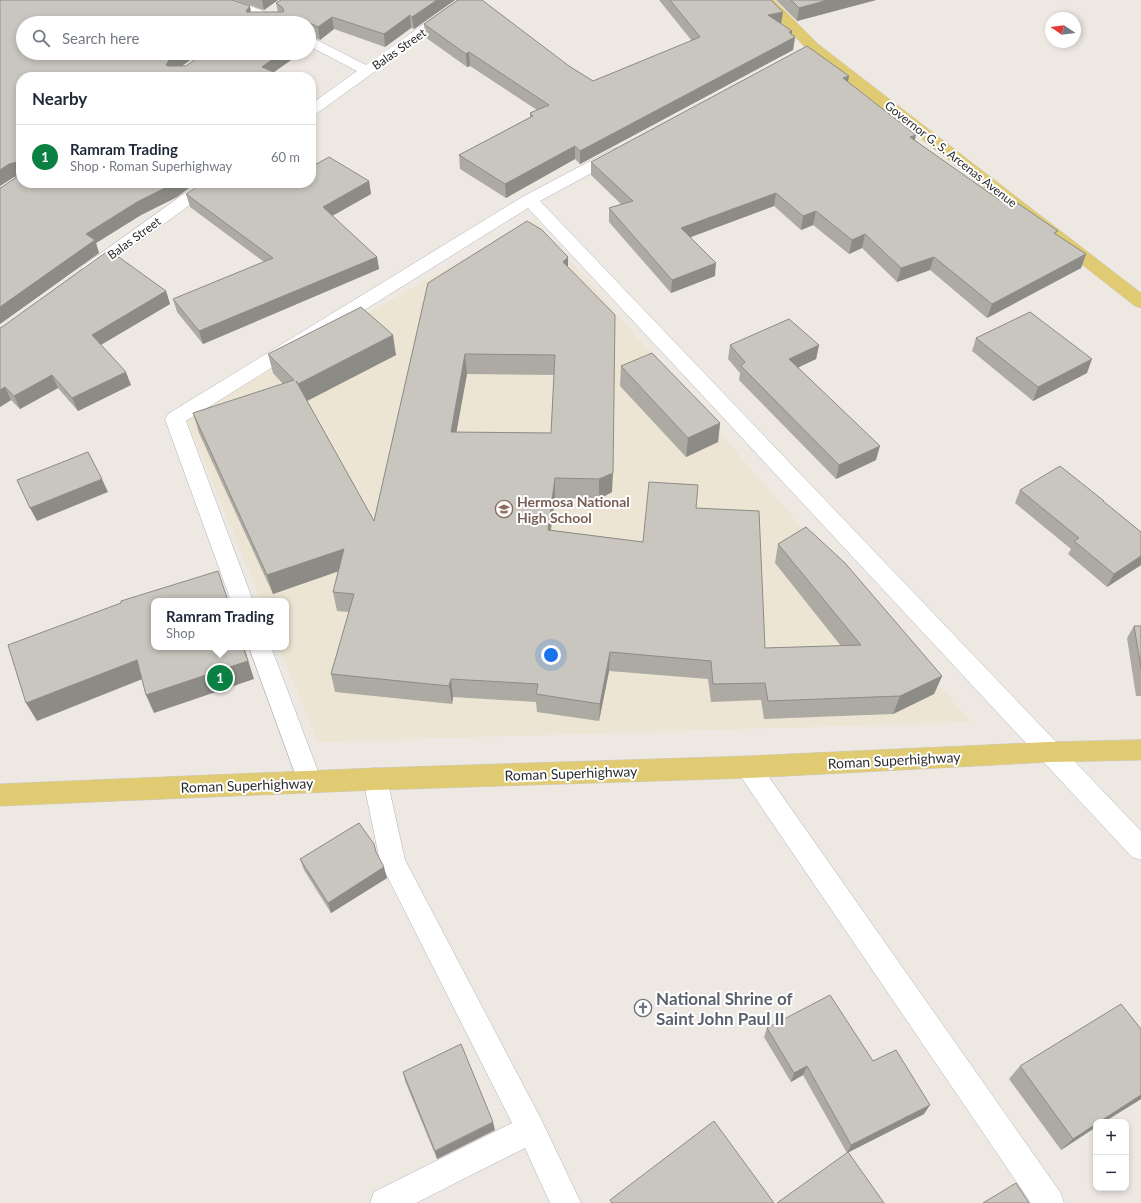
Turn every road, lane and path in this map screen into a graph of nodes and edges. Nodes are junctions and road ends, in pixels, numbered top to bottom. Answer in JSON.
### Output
{"nodes":[{"id":1,"x":217,"y":0,"type":"edge"},
{"id":2,"x":467,"y":0,"type":"edge"},
{"id":3,"x":766,"y":0,"type":"edge"},
{"id":4,"x":278,"y":8,"type":"edge"},
{"id":5,"x":255,"y":16,"type":"edge"},
{"id":6,"x":271,"y":16,"type":"edge"},
{"id":7,"x":316,"y":44,"type":"edge"},
{"id":8,"x":367,"y":71,"type":"junction"},
{"id":9,"x":316,"y":107,"type":"edge"},
{"id":10,"x":634,"y":144,"type":"edge"},
{"id":11,"x":203,"y":188,"type":"edge"},
{"id":12,"x":530,"y":200,"type":"junction"},
{"id":13,"x":75,"y":280,"type":"edge"},
{"id":14,"x":1141,"y":302,"type":"edge"},
{"id":15,"x":241,"y":598,"type":"edge"},
{"id":16,"x":261,"y":650,"type":"edge"},
{"id":17,"x":1141,"y":750,"type":"edge"},
{"id":18,"x":1050,"y":752,"type":"junction"},
{"id":19,"x":748,"y":767,"type":"junction"},
{"id":20,"x":375,"y":779,"type":"junction"},
{"id":21,"x":310,"y":782,"type":"junction"},
{"id":22,"x":0,"y":795,"type":"edge"},
{"id":23,"x":1141,"y":849,"type":"edge"},
{"id":24,"x":531,"y":1129,"type":"junction"},
{"id":25,"x":384,"y":1203,"type":"edge"},
{"id":26,"x":566,"y":1203,"type":"edge"},
{"id":27,"x":1049,"y":1203,"type":"edge"}],
"edges":[{"from":1,"to":5,"type":"street"},
{"from":2,"to":8,"type":"street","name":"Balas Street"},
{"from":3,"to":14,"type":"main road","name":"Governor G. S. Arcenas Avenue"},
{"from":4,"to":6,"type":"street"},
{"from":7,"to":8,"type":"street"},
{"from":8,"to":9,"type":"street","name":"Balas Street"},
{"from":10,"to":12,"type":"street"},
{"from":11,"to":13,"type":"street","name":"Balas Street"},
{"from":12,"to":15,"type":"street"},
{"from":12,"to":18,"type":"street"},
{"from":16,"to":21,"type":"street"},
{"from":17,"to":18,"type":"main road","name":"Roman Superhighway"},
{"from":18,"to":19,"type":"main road","name":"Roman Superhighway"},
{"from":18,"to":23,"type":"street"},
{"from":19,"to":20,"type":"main road","name":"Roman Superhighway"},
{"from":19,"to":27,"type":"street"},
{"from":20,"to":21,"type":"main road","name":"Roman Superhighway"},
{"from":20,"to":24,"type":"street"},
{"from":21,"to":22,"type":"main road","name":"Roman Superhighway"},
{"from":24,"to":25,"type":"street"},
{"from":24,"to":26,"type":"street"}]}
